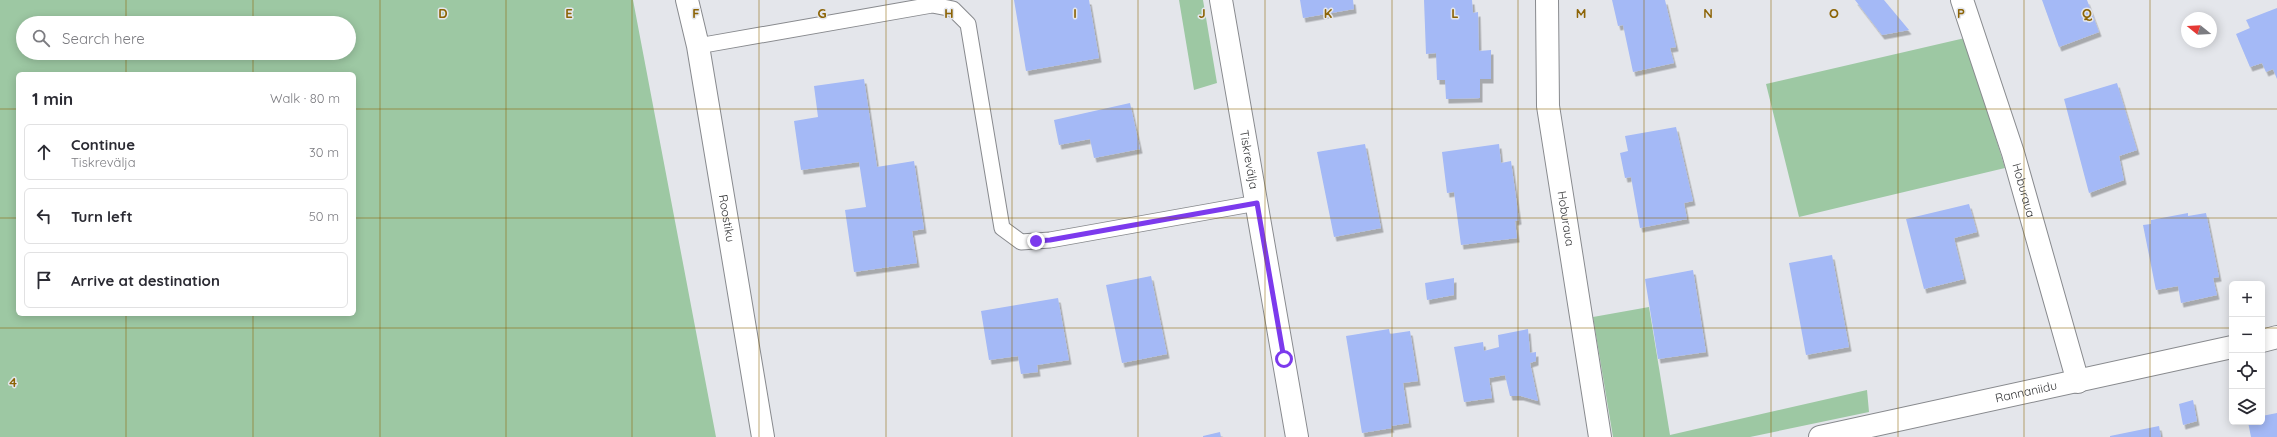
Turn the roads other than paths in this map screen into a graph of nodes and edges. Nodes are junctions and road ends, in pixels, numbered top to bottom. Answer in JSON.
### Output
{"nodes":[{"id":1,"x":687,"y":0,"type":"edge"},
{"id":2,"x":1221,"y":0,"type":"edge"},
{"id":3,"x":1547,"y":0,"type":"edge"},
{"id":4,"x":1962,"y":0,"type":"edge"},
{"id":5,"x":698,"y":46,"type":"junction"},
{"id":6,"x":1257,"y":203,"type":"junction"},
{"id":7,"x":2277,"y":337,"type":"edge"},
{"id":8,"x":2265,"y":340,"type":"edge"},
{"id":9,"x":2229,"y":348,"type":"edge"},
{"id":10,"x":2078,"y":382,"type":"junction"},
{"id":11,"x":1868,"y":432,"type":"edge"},
{"id":12,"x":763,"y":437,"type":"edge"},
{"id":13,"x":1297,"y":437,"type":"edge"},
{"id":14,"x":1600,"y":437,"type":"edge"},
{"id":15,"x":1820,"y":437,"type":"edge"}],
"edges":[{"from":1,"to":5,"type":"street","name":"Roostiku"},
{"from":2,"to":6,"type":"street","name":"Tiskrevälja"},
{"from":3,"to":14,"type":"street","name":"Hoburaua"},
{"from":4,"to":10,"type":"street","name":"Hoburaua"},
{"from":5,"to":6,"type":"lane"},
{"from":5,"to":12,"type":"street","name":"Roostiku"},
{"from":6,"to":13,"type":"street","name":"Tiskrevälja"},
{"from":7,"to":8,"type":"street"},
{"from":9,"to":10,"type":"street","name":"Rannaniidu"},
{"from":10,"to":11,"type":"street","name":"Rannaniidu"},
{"from":11,"to":15,"type":"street","name":"Rannaniidu"}]}
